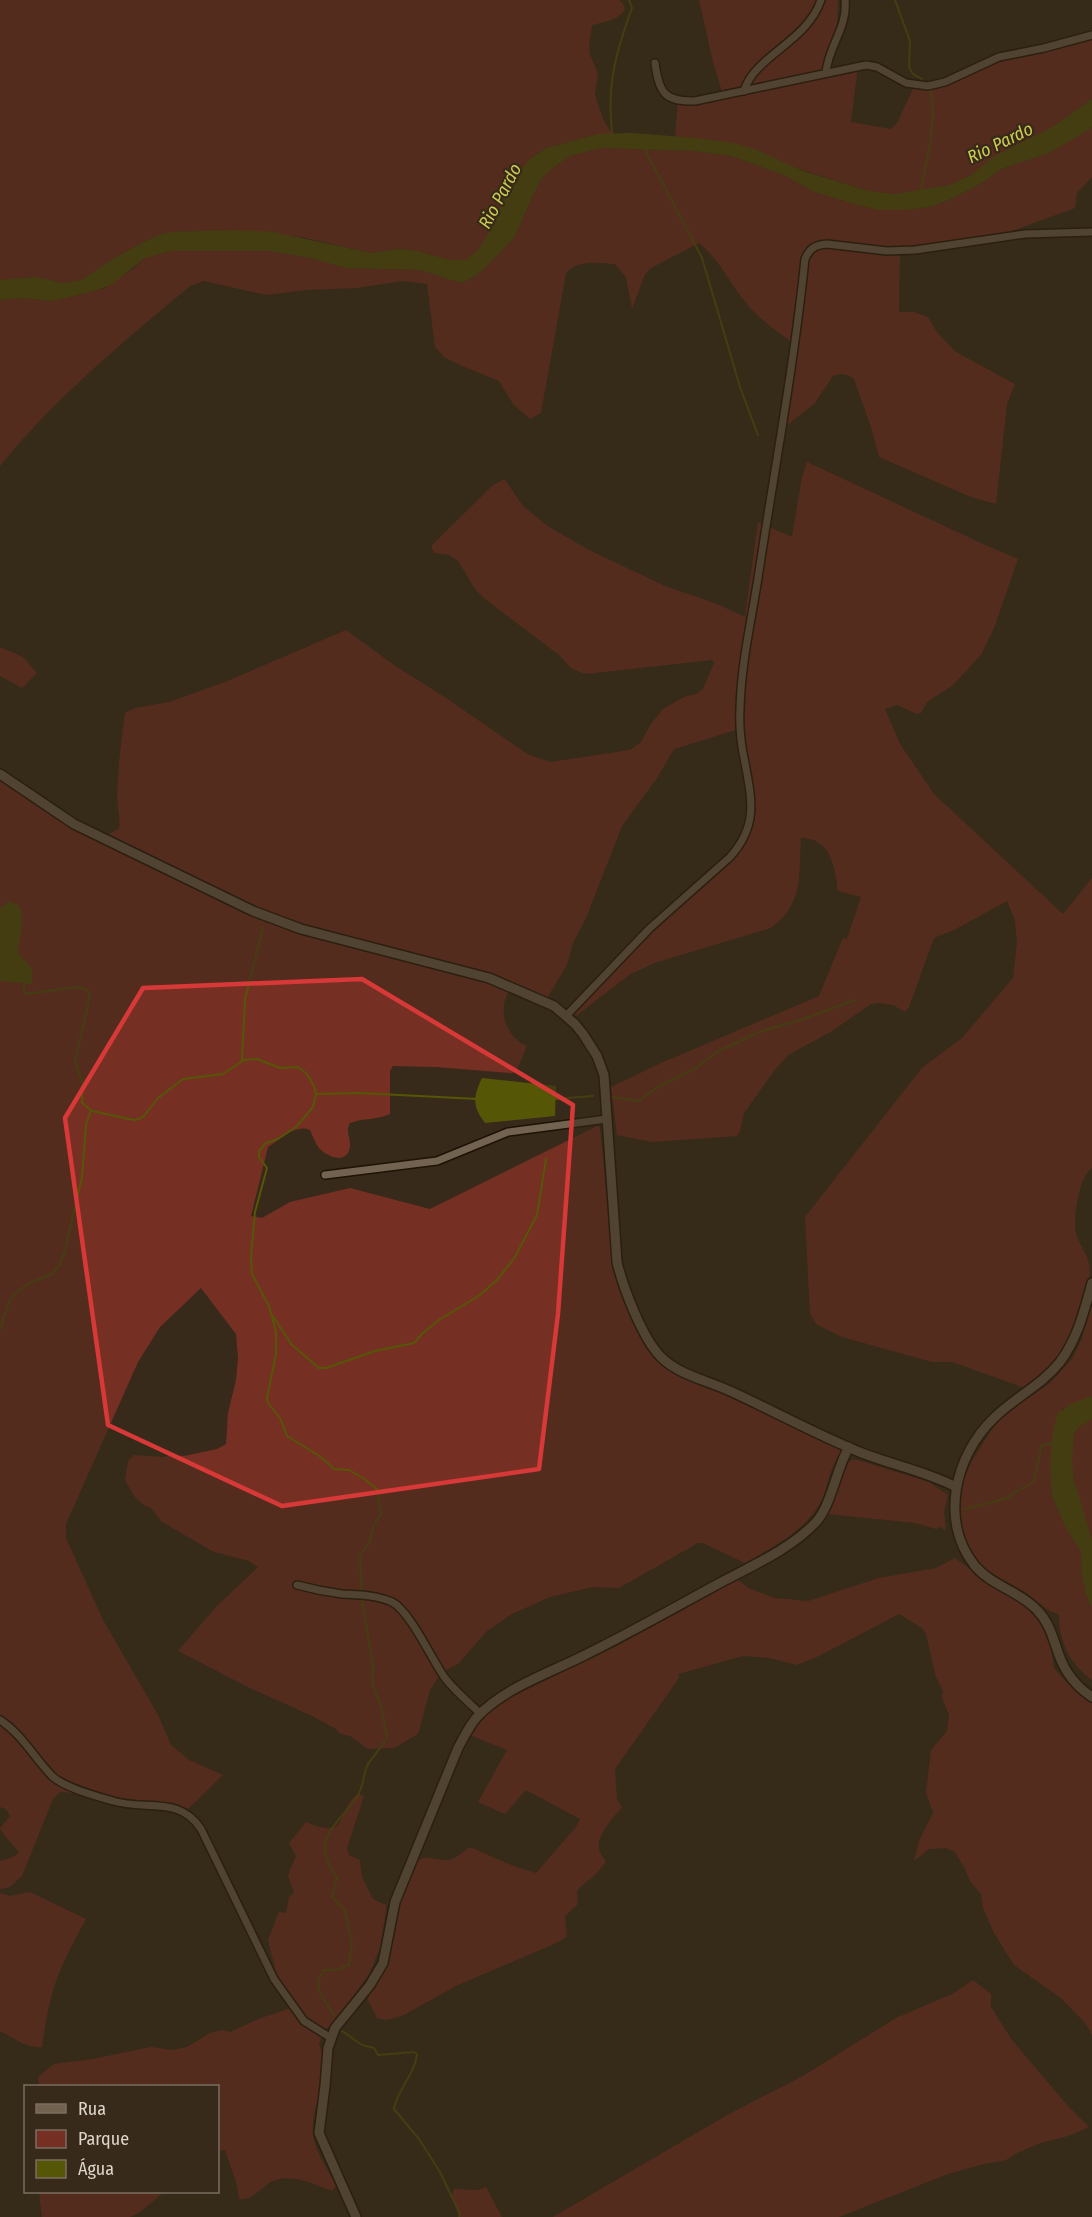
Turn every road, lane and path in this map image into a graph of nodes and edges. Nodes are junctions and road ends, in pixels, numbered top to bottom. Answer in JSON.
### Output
{"nodes":[{"id":1,"x":821,"y":0,"type":"edge"},
{"id":2,"x":845,"y":0,"type":"edge"},
{"id":3,"x":1092,"y":35,"type":"edge"},
{"id":4,"x":655,"y":63,"type":"dead end"},
{"id":5,"x":826,"y":73,"type":"junction"},
{"id":6,"x":744,"y":91,"type":"junction"},
{"id":7,"x":1092,"y":232,"type":"edge"},
{"id":8,"x":0,"y":774,"type":"edge"},
{"id":9,"x":566,"y":1016,"type":"junction"},
{"id":10,"x":607,"y":1119,"type":"junction"},
{"id":11,"x":325,"y":1175,"type":"dead end"},
{"id":12,"x":1092,"y":1283,"type":"edge"},
{"id":13,"x":849,"y":1447,"type":"junction"},
{"id":14,"x":956,"y":1487,"type":"junction"},
{"id":15,"x":297,"y":1586,"type":"dead end"},
{"id":16,"x":1092,"y":1697,"type":"edge"},
{"id":17,"x":481,"y":1714,"type":"junction"},
{"id":18,"x":0,"y":1720,"type":"edge"},
{"id":19,"x":331,"y":2038,"type":"junction"},
{"id":20,"x":356,"y":2217,"type":"edge"}],
"edges":[{"from":1,"to":6,"type":"street"},
{"from":2,"to":5,"type":"street"},
{"from":3,"to":5,"type":"street"},
{"from":4,"to":6,"type":"street"},
{"from":5,"to":6,"type":"street"},
{"from":7,"to":9,"type":"street"},
{"from":8,"to":9,"type":"main road"},
{"from":9,"to":10,"type":"main road"},
{"from":10,"to":11,"type":"street"},
{"from":10,"to":13,"type":"main road"},
{"from":12,"to":14,"type":"main road"},
{"from":13,"to":14,"type":"main road"},
{"from":13,"to":17,"type":"main road"},
{"from":14,"to":16,"type":"main road"},
{"from":15,"to":17,"type":"street"},
{"from":17,"to":19,"type":"main road"},
{"from":18,"to":19,"type":"street"},
{"from":19,"to":20,"type":"main road"}]}
